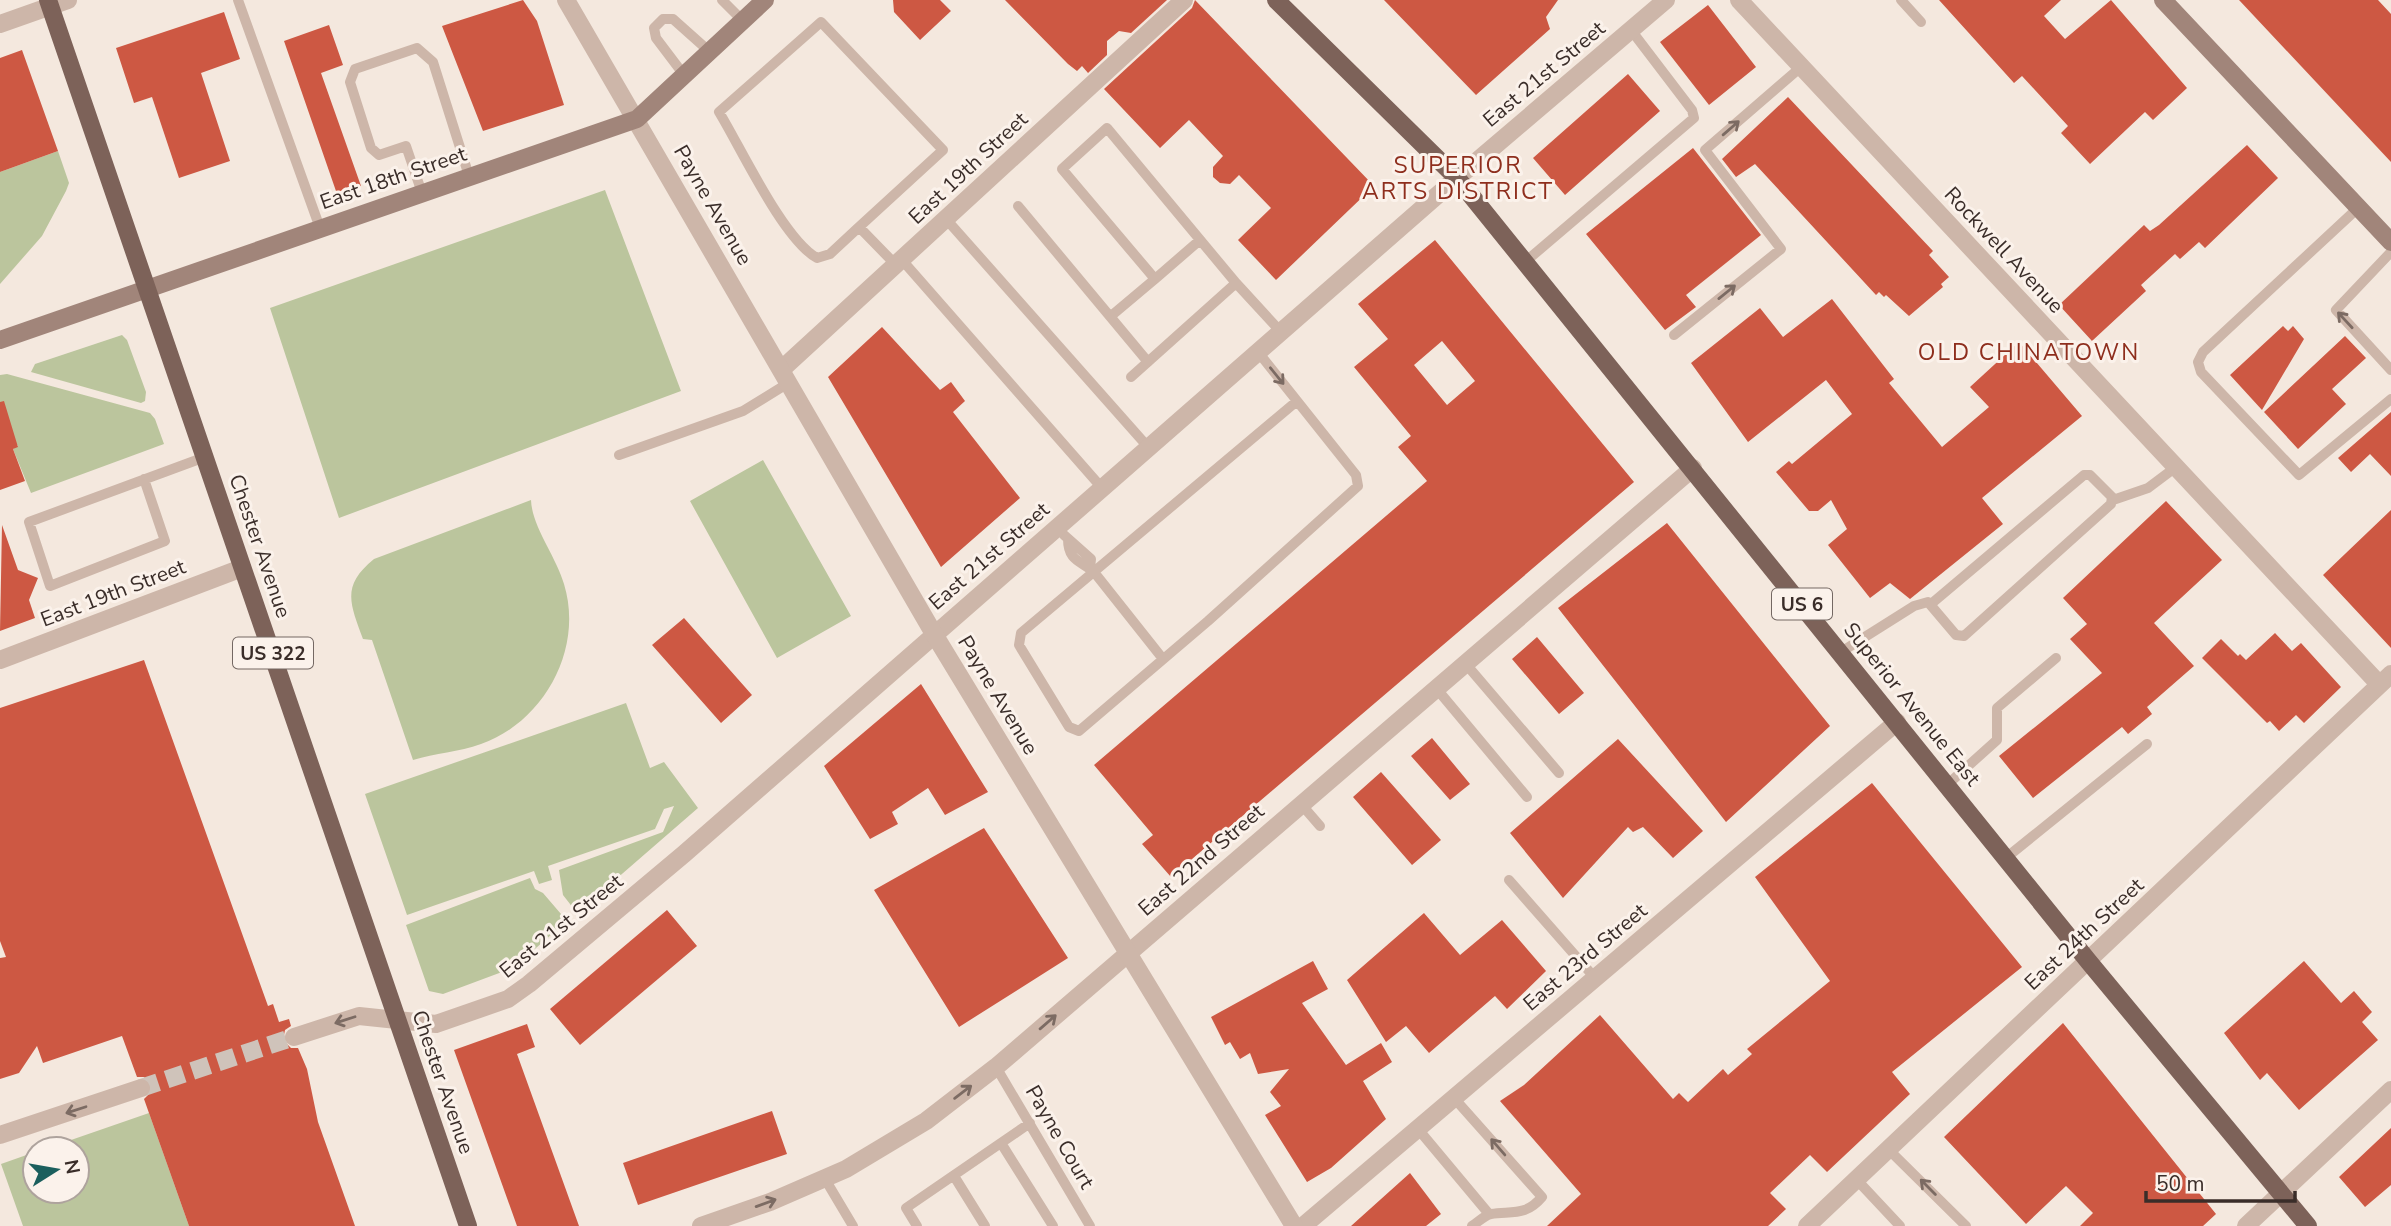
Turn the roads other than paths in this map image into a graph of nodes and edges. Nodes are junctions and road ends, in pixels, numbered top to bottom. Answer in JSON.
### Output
{"nodes":[{"id":1,"x":68,"y":0,"type":"edge"},
{"id":2,"x":238,"y":0,"type":"edge"},
{"id":3,"x":566,"y":0,"type":"edge"},
{"id":4,"x":722,"y":0,"type":"edge"},
{"id":5,"x":765,"y":0,"type":"edge"},
{"id":6,"x":1184,"y":0,"type":"edge"},
{"id":7,"x":1276,"y":0,"type":"edge"},
{"id":8,"x":1666,"y":0,"type":"edge"},
{"id":9,"x":1739,"y":0,"type":"edge"},
{"id":10,"x":1901,"y":0,"type":"edge"},
{"id":11,"x":2163,"y":0,"type":"edge"},
{"id":12,"x":49,"y":3,"type":"edge"},
{"id":13,"x":743,"y":21,"type":"junction"},
{"id":14,"x":1921,"y":22,"type":"dead end"},
{"id":15,"x":0,"y":24,"type":"edge"},
{"id":16,"x":1631,"y":30,"type":"junction"},
{"id":17,"x":710,"y":52,"type":"junction"},
{"id":18,"x":1801,"y":67,"type":"junction"},
{"id":19,"x":684,"y":75,"type":"junction"},
{"id":20,"x":637,"y":119,"type":"junction"},
{"id":21,"x":469,"y":176,"type":"junction"},
{"id":22,"x":1457,"y":178,"type":"junction"},
{"id":23,"x":422,"y":192,"type":"junction"},
{"id":24,"x":1018,"y":206,"type":"dead end"},
{"id":25,"x":2358,"y":208,"type":"junction"},
{"id":26,"x":946,"y":219,"type":"junction"},
{"id":27,"x":859,"y":227,"type":"junction"},
{"id":28,"x":320,"y":228,"type":"junction"},
{"id":29,"x":1200,"y":240,"type":"junction"},
{"id":30,"x":2391,"y":242,"type":"edge"},
{"id":31,"x":2391,"y":252,"type":"edge"},
{"id":32,"x":899,"y":262,"type":"junction"},
{"id":33,"x":1525,"y":262,"type":"junction"},
{"id":34,"x":1155,"y":279,"type":"junction"},
{"id":35,"x":1236,"y":283,"type":"junction"},
{"id":36,"x":148,"y":286,"type":"junction"},
{"id":37,"x":1111,"y":316,"type":"junction"},
{"id":38,"x":1281,"y":332,"type":"junction"},
{"id":39,"x":1674,"y":335,"type":"dead end"},
{"id":40,"x":0,"y":340,"type":"edge"},
{"id":41,"x":1258,"y":352,"type":"junction"},
{"id":42,"x":1148,"y":362,"type":"junction"},
{"id":43,"x":2391,"y":370,"type":"edge"},
{"id":44,"x":786,"y":376,"type":"junction"},
{"id":45,"x":1132,"y":377,"type":"dead end"},
{"id":46,"x":2391,"y":400,"type":"edge"},
{"id":47,"x":1297,"y":401,"type":"junction"},
{"id":48,"x":1149,"y":447,"type":"junction"},
{"id":49,"x":619,"y":455,"type":"dead end"},
{"id":50,"x":205,"y":457,"type":"junction"},
{"id":51,"x":2176,"y":467,"type":"junction"},
{"id":52,"x":1693,"y":468,"type":"junction"},
{"id":53,"x":144,"y":479,"type":"junction"},
{"id":54,"x":1102,"y":488,"type":"junction"},
{"id":55,"x":2113,"y":500,"type":"junction"},
{"id":56,"x":1062,"y":533,"type":"junction"},
{"id":57,"x":242,"y":568,"type":"junction"},
{"id":58,"x":1092,"y":570,"type":"junction"},
{"id":59,"x":1931,"y":604,"type":"junction"},
{"id":60,"x":934,"y":634,"type":"junction"},
{"id":61,"x":1841,"y":652,"type":"junction"},
{"id":62,"x":2056,"y":658,"type":"dead end"},
{"id":63,"x":1163,"y":659,"type":"junction"},
{"id":64,"x":0,"y":660,"type":"edge"},
{"id":65,"x":1465,"y":663,"type":"junction"},
{"id":66,"x":2385,"y":679,"type":"edge"},
{"id":67,"x":1436,"y":688,"type":"junction"},
{"id":68,"x":1897,"y":722,"type":"junction"},
{"id":69,"x":2147,"y":744,"type":"dead end"},
{"id":70,"x":1559,"y":773,"type":"dead end"},
{"id":71,"x":1948,"y":784,"type":"junction"},
{"id":72,"x":1527,"y":797,"type":"dead end"},
{"id":73,"x":1301,"y":804,"type":"junction"},
{"id":74,"x":1320,"y":826,"type":"dead end"},
{"id":75,"x":2007,"y":857,"type":"junction"},
{"id":76,"x":1509,"y":880,"type":"dead end"},
{"id":77,"x":1128,"y":953,"type":"junction"},
{"id":78,"x":2089,"y":962,"type":"junction"},
{"id":79,"x":1595,"y":978,"type":"junction"},
{"id":80,"x":397,"y":1020,"type":"junction"},
{"id":81,"x":294,"y":1037,"type":"tunnel mouth"},
{"id":82,"x":996,"y":1067,"type":"junction"},
{"id":83,"x":141,"y":1088,"type":"tunnel mouth"},
{"id":84,"x":2391,"y":1090,"type":"edge"},
{"id":85,"x":1454,"y":1098,"type":"junction"},
{"id":86,"x":1030,"y":1123,"type":"junction"},
{"id":87,"x":1418,"y":1129,"type":"junction"},
{"id":88,"x":0,"y":1135,"type":"edge"},
{"id":89,"x":1001,"y":1143,"type":"junction"},
{"id":90,"x":1888,"y":1149,"type":"junction"},
{"id":91,"x":954,"y":1176,"type":"junction"},
{"id":92,"x":825,"y":1179,"type":"junction"},
{"id":93,"x":1856,"y":1179,"type":"junction"},
{"id":94,"x":2283,"y":1192,"type":"junction"},
{"id":95,"x":1489,"y":1214,"type":"junction"},
{"id":96,"x":468,"y":1226,"type":"edge"},
{"id":97,"x":701,"y":1226,"type":"edge"},
{"id":98,"x":853,"y":1226,"type":"edge"},
{"id":99,"x":918,"y":1226,"type":"edge"},
{"id":100,"x":985,"y":1226,"type":"edge"},
{"id":101,"x":1053,"y":1226,"type":"edge"},
{"id":102,"x":1090,"y":1226,"type":"edge"},
{"id":103,"x":1294,"y":1226,"type":"edge"},
{"id":104,"x":1303,"y":1226,"type":"edge"},
{"id":105,"x":1472,"y":1226,"type":"edge"},
{"id":106,"x":1807,"y":1226,"type":"edge"},
{"id":107,"x":1900,"y":1226,"type":"edge"},
{"id":108,"x":1966,"y":1226,"type":"edge"},
{"id":109,"x":2246,"y":1226,"type":"edge"},
{"id":110,"x":2308,"y":1226,"type":"edge"}],
"edges":[{"from":1,"to":12,"type":"street"},
{"from":2,"to":28,"type":"lane"},
{"from":3,"to":20,"type":"street","name":"Payne Avenue"},
{"from":4,"to":13,"type":"lane"},
{"from":5,"to":13,"type":"main road","name":"East 18th Street"},
{"from":6,"to":26,"type":"street","name":"East 19th Street"},
{"from":7,"to":22,"type":"main road","name":"Superior Avenue East","number":"US 6"},
{"from":8,"to":16,"type":"street","name":"East 21st Street"},
{"from":9,"to":18,"type":"street","name":"Rockwell Avenue"},
{"from":10,"to":14,"type":"lane"},
{"from":11,"to":25,"type":"main road"},
{"from":12,"to":15,"type":"street"},
{"from":12,"to":36,"type":"main road","name":"Chester Avenue","number":"US 322"},
{"from":13,"to":17,"type":"main road","name":"East 18th Street"},
{"from":16,"to":22,"type":"street","name":"East 21st Street"},
{"from":16,"to":33,"type":"lane"},
{"from":17,"to":19,"type":"main road","name":"East 18th Street"},
{"from":17,"to":19,"type":"lane"},
{"from":39,"to":18,"type":"lane","one_way":true},
{"from":18,"to":51,"type":"street","name":"Rockwell Avenue"},
{"from":19,"to":20,"type":"main road","name":"East 18th Street"},
{"from":20,"to":21,"type":"main road","name":"East 18th Street"},
{"from":20,"to":44,"type":"street","name":"Payne Avenue"},
{"from":21,"to":23,"type":"main road","name":"East 18th Street"},
{"from":21,"to":23,"type":"lane"},
{"from":22,"to":33,"type":"main road","name":"Superior Avenue East","number":"US 6"},
{"from":22,"to":38,"type":"street","name":"East 21st Street"},
{"from":23,"to":28,"type":"main road","name":"East 18th Street"},
{"from":24,"to":37,"type":"lane"},
{"from":25,"to":30,"type":"main road"},
{"from":25,"to":46,"type":"lane"},
{"from":26,"to":32,"type":"street","name":"East 19th Street"},
{"from":26,"to":48,"type":"lane"},
{"from":27,"to":27,"type":"lane"},
{"from":27,"to":32,"type":"lane"},
{"from":28,"to":36,"type":"main road","name":"East 18th Street"},
{"from":29,"to":34,"type":"lane"},
{"from":29,"to":34,"type":"lane"},
{"from":29,"to":35,"type":"lane"},
{"from":43,"to":31,"type":"lane","one_way":true},
{"from":32,"to":44,"type":"street","name":"East 19th Street"},
{"from":32,"to":54,"type":"lane"},
{"from":33,"to":52,"type":"main road","name":"Superior Avenue East","number":"US 6"},
{"from":34,"to":37,"type":"lane"},
{"from":35,"to":38,"type":"lane"},
{"from":35,"to":42,"type":"lane"},
{"from":36,"to":40,"type":"main road","name":"East 18th Street"},
{"from":36,"to":50,"type":"main road","name":"Chester Avenue","number":"US 322"},
{"from":37,"to":42,"type":"lane"},
{"from":38,"to":41,"type":"street","name":"East 21st Street"},
{"from":41,"to":47,"type":"lane","one_way":true},
{"from":41,"to":48,"type":"street","name":"East 21st Street"},
{"from":42,"to":45,"type":"lane"},
{"from":44,"to":49,"type":"lane"},
{"from":44,"to":60,"type":"street","name":"Payne Avenue"},
{"from":47,"to":58,"type":"lane"},
{"from":47,"to":63,"type":"lane"},
{"from":48,"to":54,"type":"street","name":"East 21st Street"},
{"from":50,"to":53,"type":"lane"},
{"from":50,"to":57,"type":"main road","name":"Chester Avenue","number":"US 322"},
{"from":51,"to":55,"type":"lane"},
{"from":51,"to":66,"type":"street","name":"Rockwell Avenue"},
{"from":52,"to":61,"type":"main road","name":"Superior Avenue East","number":"US 6"},
{"from":52,"to":65,"type":"street","name":"East 22nd Street"},
{"from":53,"to":53,"type":"lane"},
{"from":54,"to":56,"type":"street","name":"East 21st Street"},
{"from":55,"to":59,"type":"lane"},
{"from":55,"to":59,"type":"lane"},
{"from":56,"to":58,"type":"lane"},
{"from":56,"to":60,"type":"street","name":"East 21st Street"},
{"from":57,"to":64,"type":"street","name":"East 19th Street"},
{"from":57,"to":80,"type":"main road","name":"Chester Avenue","number":"US 322"},
{"from":58,"to":63,"type":"lane"},
{"from":58,"to":63,"type":"lane"},
{"from":59,"to":61,"type":"lane"},
{"from":60,"to":77,"type":"street","name":"Payne Avenue"},
{"from":60,"to":80,"type":"street","name":"East 21st Street"},
{"from":61,"to":68,"type":"main road","name":"Superior Avenue East","number":"US 6"},
{"from":62,"to":71,"type":"lane"},
{"from":65,"to":67,"type":"street","name":"East 22nd Street"},
{"from":65,"to":70,"type":"lane"},
{"from":66,"to":78,"type":"street","name":"East 24th Street"},
{"from":67,"to":72,"type":"lane"},
{"from":67,"to":73,"type":"street","name":"East 22nd Street"},
{"from":68,"to":71,"type":"main road","name":"Superior Avenue East","number":"US 6"},
{"from":68,"to":79,"type":"street","name":"East 23rd Street"},
{"from":69,"to":75,"type":"lane"},
{"from":71,"to":75,"type":"main road","name":"Superior Avenue East","number":"US 6"},
{"from":73,"to":74,"type":"lane"},
{"from":73,"to":77,"type":"street","name":"East 22nd Street"},
{"from":75,"to":78,"type":"main road","name":"Superior Avenue East","number":"US 6"},
{"from":76,"to":79,"type":"lane"},
{"from":82,"to":77,"type":"street","name":"East 22nd Street","one_way":true},
{"from":77,"to":103,"type":"street","name":"Payne Avenue"},
{"from":78,"to":90,"type":"street","name":"East 24th Street"},
{"from":78,"to":94,"type":"main road","name":"Superior Avenue East","number":"US 6"},
{"from":79,"to":85,"type":"street","name":"East 23rd Street"},
{"from":80,"to":81,"type":"street","name":"East 21st Street","one_way":true},
{"from":80,"to":96,"type":"main road","name":"Chester Avenue","number":"US 322"},
{"from":82,"to":86,"type":"lane","name":"Payne Court"},
{"from":92,"to":82,"type":"street","name":"East 22nd Street","one_way":true},
{"from":83,"to":88,"type":"street","one_way":true},
{"from":84,"to":94,"type":"street"},
{"from":85,"to":87,"type":"street","name":"East 23rd Street"},
{"from":95,"to":85,"type":"lane","one_way":true},
{"from":86,"to":89,"type":"lane"},
{"from":86,"to":102,"type":"lane","name":"Payne Court"},
{"from":87,"to":95,"type":"lane"},
{"from":87,"to":104,"type":"street","name":"East 23rd Street"},
{"from":89,"to":91,"type":"lane"},
{"from":89,"to":101,"type":"lane"},
{"from":90,"to":93,"type":"street","name":"East 24th Street"},
{"from":108,"to":90,"type":"lane","one_way":true},
{"from":91,"to":99,"type":"lane"},
{"from":91,"to":100,"type":"lane"},
{"from":97,"to":92,"type":"street","name":"East 22nd Street","one_way":true},
{"from":92,"to":98,"type":"lane"},
{"from":93,"to":106,"type":"street","name":"East 24th Street"},
{"from":93,"to":107,"type":"lane"},
{"from":94,"to":109,"type":"street"},
{"from":94,"to":110,"type":"main road","name":"Superior Avenue East","number":"US 6"},
{"from":95,"to":105,"type":"lane"}]}
